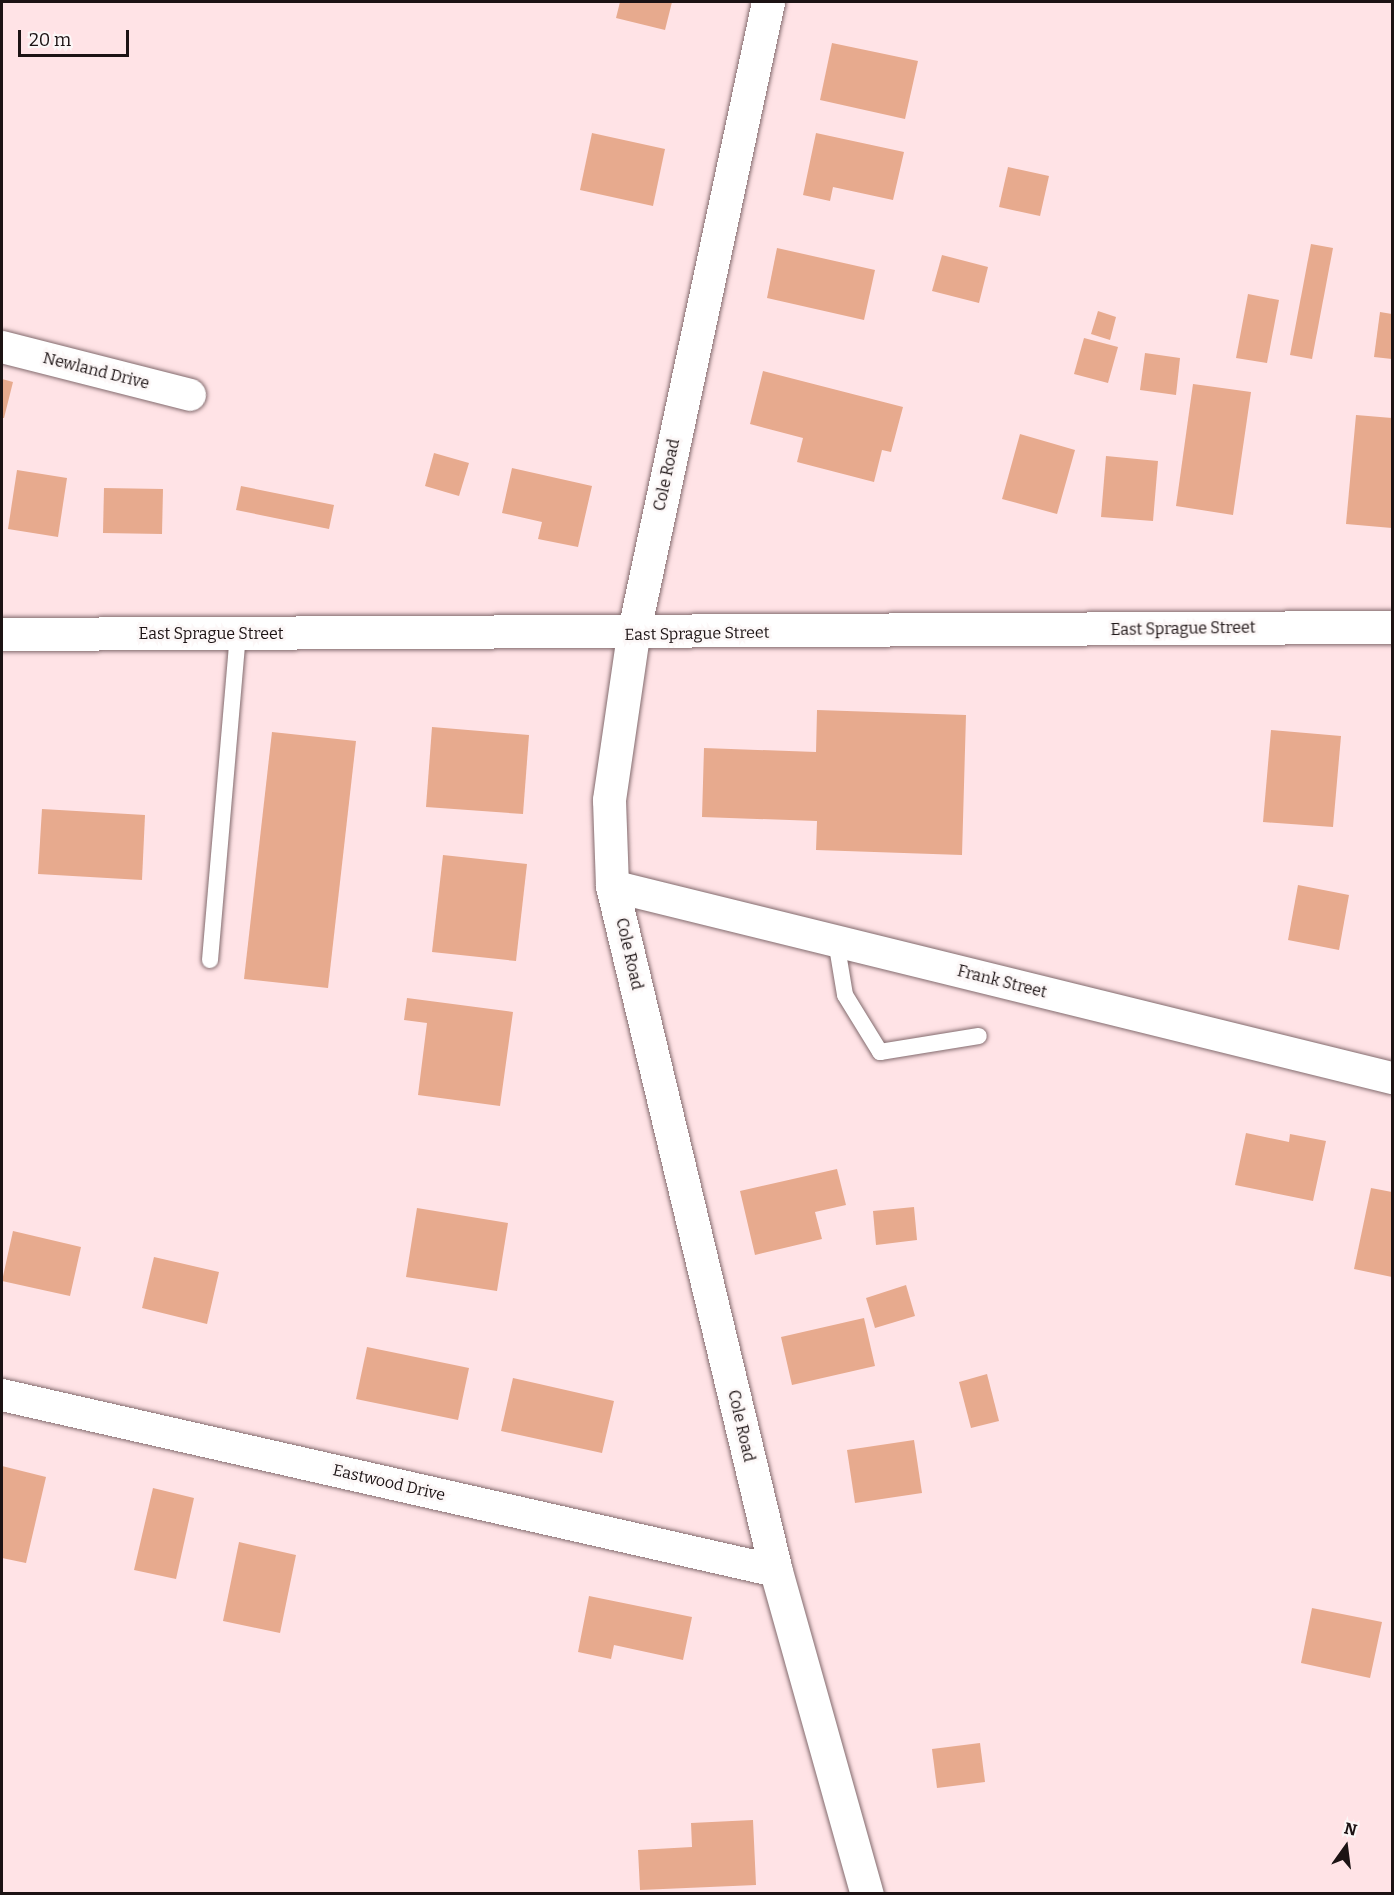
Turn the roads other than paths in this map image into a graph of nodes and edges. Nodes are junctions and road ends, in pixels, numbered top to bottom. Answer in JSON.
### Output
{"nodes":[{"id":1,"x":768,"y":2,"type":"edge"},
{"id":2,"x":2,"y":347,"type":"edge"},
{"id":3,"x":190,"y":395,"type":"dead end"},
{"id":4,"x":1392,"y":627,"type":"edge"},
{"id":5,"x":2,"y":634,"type":"edge"},
{"id":6,"x":238,"y":634,"type":"junction"},
{"id":7,"x":633,"y":635,"type":"junction"},
{"id":8,"x":612,"y":886,"type":"junction"},
{"id":9,"x":836,"y":941,"type":"junction"},
{"id":10,"x":210,"y":960,"type":"dead end"},
{"id":11,"x":979,"y":1036,"type":"dead end"},
{"id":12,"x":1392,"y":1078,"type":"edge"},
{"id":13,"x":2,"y":1395,"type":"edge"},
{"id":14,"x":776,"y":1571,"type":"junction"},
{"id":15,"x":867,"y":1893,"type":"edge"}],
"edges":[{"from":1,"to":7,"type":"street","name":"Cole Road"},
{"from":2,"to":3,"type":"street","name":"Newland Drive"},
{"from":4,"to":7,"type":"street","name":"East Sprague Street"},
{"from":5,"to":6,"type":"street","name":"East Sprague Street"},
{"from":6,"to":7,"type":"street","name":"East Sprague Street"},
{"from":6,"to":10,"type":"lane"},
{"from":7,"to":8,"type":"street","name":"Cole Road"},
{"from":8,"to":9,"type":"street","name":"Frank Street"},
{"from":8,"to":14,"type":"street","name":"Cole Road"},
{"from":9,"to":11,"type":"lane"},
{"from":9,"to":12,"type":"street","name":"Frank Street"},
{"from":13,"to":14,"type":"street","name":"Eastwood Drive"},
{"from":14,"to":15,"type":"street","name":"Cole Road"}]}
